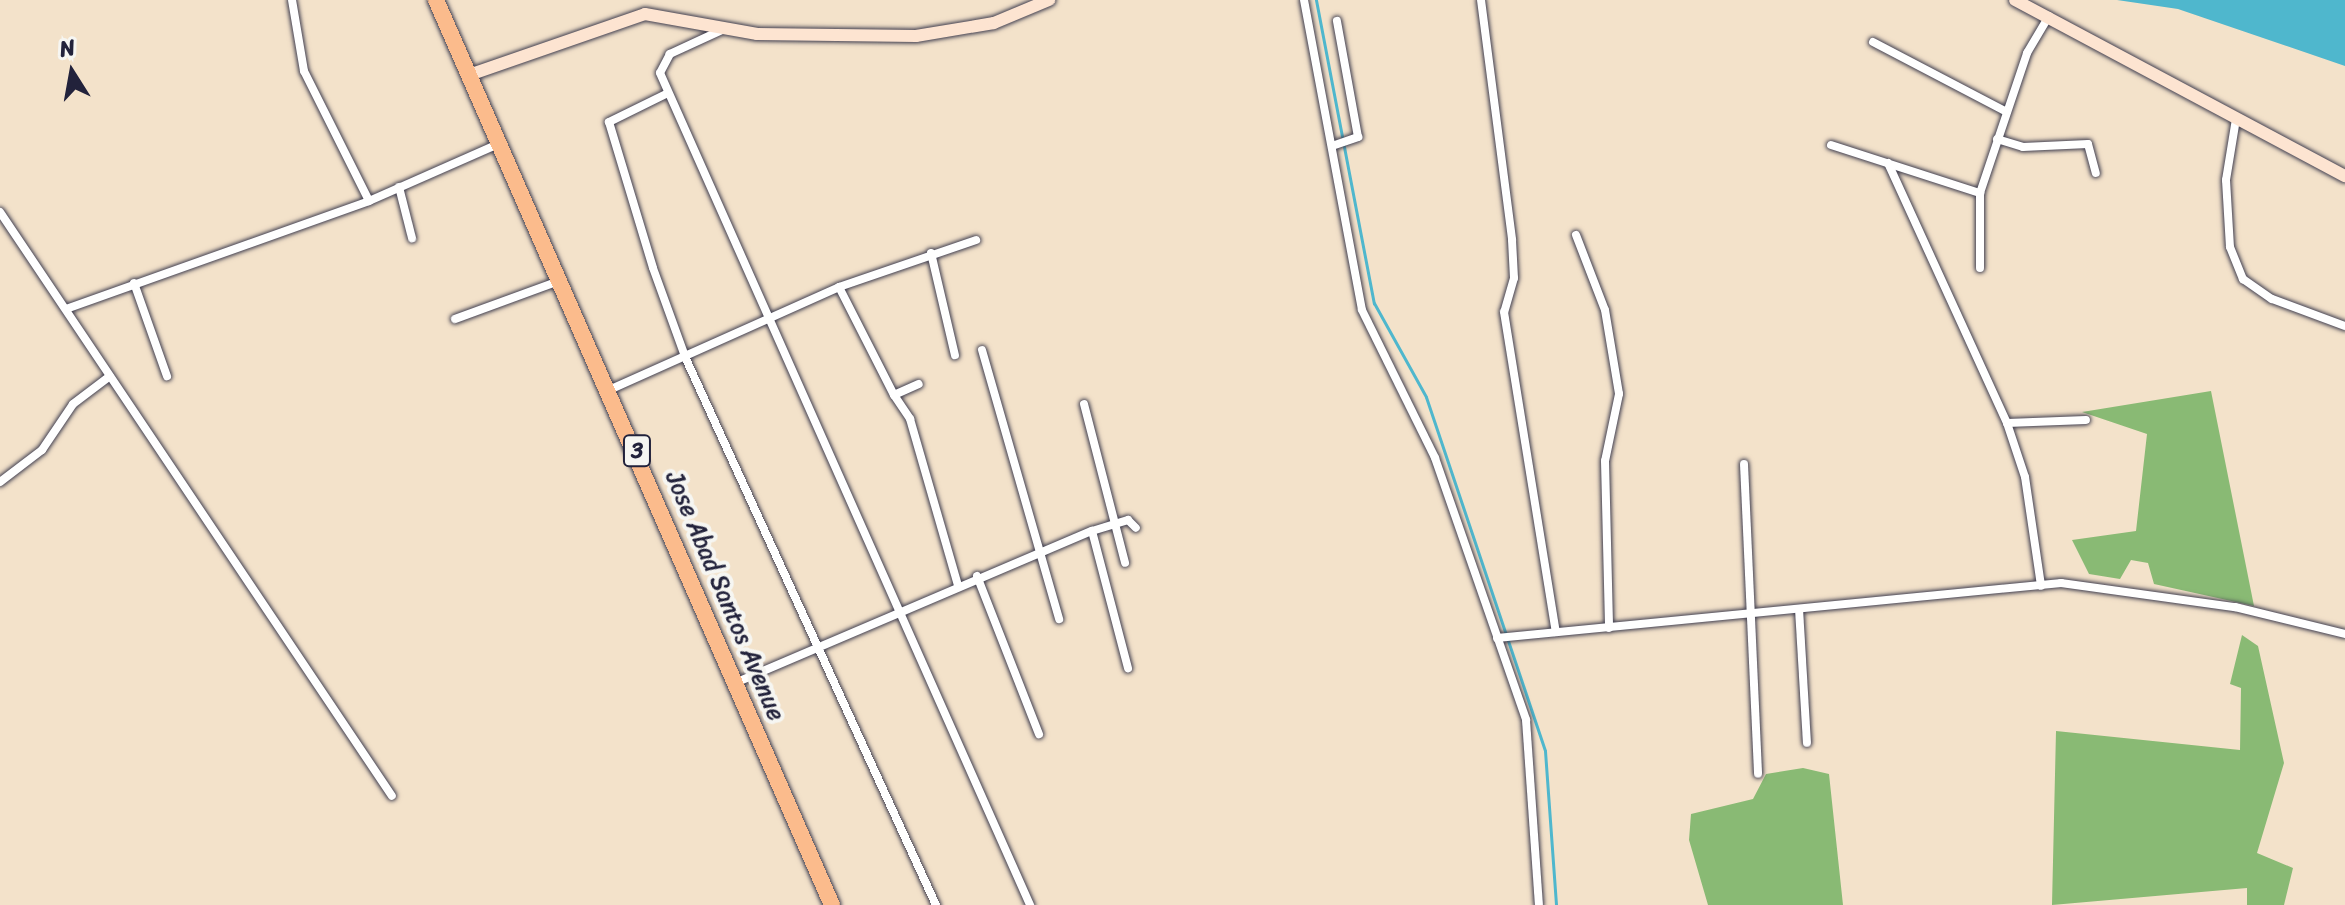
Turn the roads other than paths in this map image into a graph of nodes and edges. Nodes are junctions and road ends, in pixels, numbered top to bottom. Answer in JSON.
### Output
{"nodes":[{"id":1,"x":292,"y":0,"type":"edge"},
{"id":2,"x":436,"y":0,"type":"edge"},
{"id":3,"x":1049,"y":0,"type":"edge"},
{"id":4,"x":1304,"y":0,"type":"edge"},
{"id":5,"x":1481,"y":0,"type":"edge"},
{"id":6,"x":2015,"y":0,"type":"edge"},
{"id":7,"x":2049,"y":16,"type":"junction"},
{"id":8,"x":1337,"y":21,"type":"dead end"},
{"id":9,"x":727,"y":27,"type":"junction"},
{"id":10,"x":1873,"y":42,"type":"dead end"},
{"id":11,"x":469,"y":75,"type":"junction"},
{"id":12,"x":668,"y":93,"type":"junction"},
{"id":13,"x":2007,"y":112,"type":"junction"},
{"id":14,"x":2236,"y":119,"type":"junction"},
{"id":15,"x":1997,"y":139,"type":"junction"},
{"id":16,"x":499,"y":144,"type":"junction"},
{"id":17,"x":1334,"y":145,"type":"junction"},
{"id":18,"x":1831,"y":145,"type":"dead end"},
{"id":19,"x":1888,"y":163,"type":"junction"},
{"id":20,"x":2096,"y":173,"type":"dead end"},
{"id":21,"x":2345,"y":176,"type":"edge"},
{"id":22,"x":399,"y":187,"type":"junction"},
{"id":23,"x":1980,"y":193,"type":"junction"},
{"id":24,"x":369,"y":201,"type":"junction"},
{"id":25,"x":0,"y":212,"type":"edge"},
{"id":26,"x":1576,"y":235,"type":"dead end"},
{"id":27,"x":412,"y":238,"type":"dead end"},
{"id":28,"x":976,"y":240,"type":"dead end"},
{"id":29,"x":931,"y":253,"type":"junction"},
{"id":30,"x":1980,"y":268,"type":"dead end"},
{"id":31,"x":559,"y":280,"type":"junction"},
{"id":32,"x":134,"y":283,"type":"junction"},
{"id":33,"x":839,"y":287,"type":"junction"},
{"id":34,"x":66,"y":309,"type":"junction"},
{"id":35,"x":455,"y":319,"type":"dead end"},
{"id":36,"x":769,"y":324,"type":"junction"},
{"id":37,"x":2345,"y":326,"type":"edge"},
{"id":38,"x":982,"y":350,"type":"dead end"},
{"id":39,"x":955,"y":355,"type":"dead end"},
{"id":40,"x":686,"y":359,"type":"junction"},
{"id":41,"x":110,"y":376,"type":"junction"},
{"id":42,"x":167,"y":376,"type":"dead end"},
{"id":43,"x":919,"y":384,"type":"dead end"},
{"id":44,"x":609,"y":390,"type":"junction"},
{"id":45,"x":894,"y":395,"type":"junction"},
{"id":46,"x":1084,"y":404,"type":"dead end"},
{"id":47,"x":2086,"y":420,"type":"dead end"},
{"id":48,"x":2007,"y":423,"type":"junction"},
{"id":49,"x":1744,"y":464,"type":"dead end"},
{"id":50,"x":0,"y":482,"type":"edge"},
{"id":51,"x":1116,"y":523,"type":"junction"},
{"id":52,"x":1136,"y":528,"type":"dead end"},
{"id":53,"x":1092,"y":531,"type":"junction"},
{"id":54,"x":1039,"y":551,"type":"junction"},
{"id":55,"x":1125,"y":563,"type":"dead end"},
{"id":56,"x":977,"y":576,"type":"junction"},
{"id":57,"x":958,"y":585,"type":"junction"},
{"id":58,"x":2041,"y":586,"type":"junction"},
{"id":59,"x":1799,"y":609,"type":"junction"},
{"id":60,"x":895,"y":612,"type":"junction"},
{"id":61,"x":1754,"y":614,"type":"junction"},
{"id":62,"x":1059,"y":619,"type":"dead end"},
{"id":63,"x":1609,"y":628,"type":"junction"},
{"id":64,"x":1556,"y":632,"type":"junction"},
{"id":65,"x":2345,"y":634,"type":"edge"},
{"id":66,"x":1499,"y":637,"type":"junction"},
{"id":67,"x":819,"y":646,"type":"junction"},
{"id":68,"x":1128,"y":668,"type":"dead end"},
{"id":69,"x":735,"y":683,"type":"junction"},
{"id":70,"x":1039,"y":734,"type":"dead end"},
{"id":71,"x":1807,"y":743,"type":"dead end"},
{"id":72,"x":1758,"y":774,"type":"dead end"},
{"id":73,"x":392,"y":796,"type":"dead end"},
{"id":74,"x":832,"y":905,"type":"edge"},
{"id":75,"x":936,"y":905,"type":"edge"},
{"id":76,"x":1030,"y":905,"type":"edge"},
{"id":77,"x":1539,"y":905,"type":"edge"}],
"edges":[{"from":1,"to":24,"type":"street"},
{"from":2,"to":11,"type":"highway","name":"Jose Abad Santos Avenue","number":"3"},
{"from":3,"to":9,"type":"main road"},
{"from":4,"to":17,"type":"street"},
{"from":5,"to":64,"type":"street"},
{"from":6,"to":7,"type":"main road"},
{"from":7,"to":13,"type":"street"},
{"from":7,"to":14,"type":"main road"},
{"from":8,"to":17,"type":"street"},
{"from":9,"to":11,"type":"main road"},
{"from":9,"to":12,"type":"street"},
{"from":10,"to":13,"type":"street"},
{"from":11,"to":16,"type":"highway","name":"Jose Abad Santos Avenue","number":"3"},
{"from":12,"to":36,"type":"street"},
{"from":12,"to":40,"type":"street"},
{"from":13,"to":15,"type":"street"},
{"from":14,"to":21,"type":"main road"},
{"from":14,"to":37,"type":"street"},
{"from":15,"to":20,"type":"street"},
{"from":15,"to":23,"type":"street"},
{"from":16,"to":22,"type":"street"},
{"from":16,"to":31,"type":"highway","name":"Jose Abad Santos Avenue","number":"3"},
{"from":17,"to":66,"type":"street"},
{"from":18,"to":19,"type":"street"},
{"from":19,"to":23,"type":"street"},
{"from":19,"to":48,"type":"street"},
{"from":22,"to":24,"type":"street"},
{"from":22,"to":27,"type":"street"},
{"from":23,"to":30,"type":"street"},
{"from":24,"to":32,"type":"street"},
{"from":25,"to":34,"type":"street"},
{"from":26,"to":63,"type":"street"},
{"from":28,"to":29,"type":"street"},
{"from":29,"to":33,"type":"street"},
{"from":29,"to":39,"type":"street"},
{"from":31,"to":35,"type":"street"},
{"from":31,"to":44,"type":"highway","name":"Jose Abad Santos Avenue","number":"3"},
{"from":32,"to":34,"type":"street"},
{"from":32,"to":42,"type":"street"},
{"from":33,"to":36,"type":"street"},
{"from":33,"to":45,"type":"street"},
{"from":34,"to":41,"type":"street"},
{"from":36,"to":40,"type":"street"},
{"from":36,"to":60,"type":"street"},
{"from":38,"to":54,"type":"street"},
{"from":40,"to":44,"type":"street"},
{"from":40,"to":67,"type":"street"},
{"from":41,"to":50,"type":"street"},
{"from":41,"to":73,"type":"street"},
{"from":43,"to":45,"type":"street"},
{"from":44,"to":69,"type":"highway","name":"Jose Abad Santos Avenue","number":"3"},
{"from":45,"to":57,"type":"street"},
{"from":46,"to":51,"type":"street"},
{"from":47,"to":48,"type":"street"},
{"from":48,"to":58,"type":"street"},
{"from":49,"to":61,"type":"street"},
{"from":51,"to":52,"type":"street"},
{"from":51,"to":53,"type":"street"},
{"from":51,"to":55,"type":"street"},
{"from":53,"to":54,"type":"street"},
{"from":53,"to":68,"type":"street"},
{"from":54,"to":56,"type":"street"},
{"from":54,"to":62,"type":"street"},
{"from":56,"to":57,"type":"street"},
{"from":56,"to":70,"type":"street"},
{"from":57,"to":60,"type":"street"},
{"from":58,"to":59,"type":"street"},
{"from":58,"to":65,"type":"street"},
{"from":59,"to":61,"type":"street"},
{"from":59,"to":71,"type":"street"},
{"from":60,"to":67,"type":"street"},
{"from":60,"to":76,"type":"street"},
{"from":61,"to":63,"type":"street"},
{"from":61,"to":72,"type":"street"},
{"from":63,"to":64,"type":"street"},
{"from":64,"to":66,"type":"street"},
{"from":66,"to":77,"type":"street"},
{"from":67,"to":69,"type":"street"},
{"from":67,"to":75,"type":"street"},
{"from":69,"to":74,"type":"highway","name":"Jose Abad Santos Avenue","number":"3"}]}
